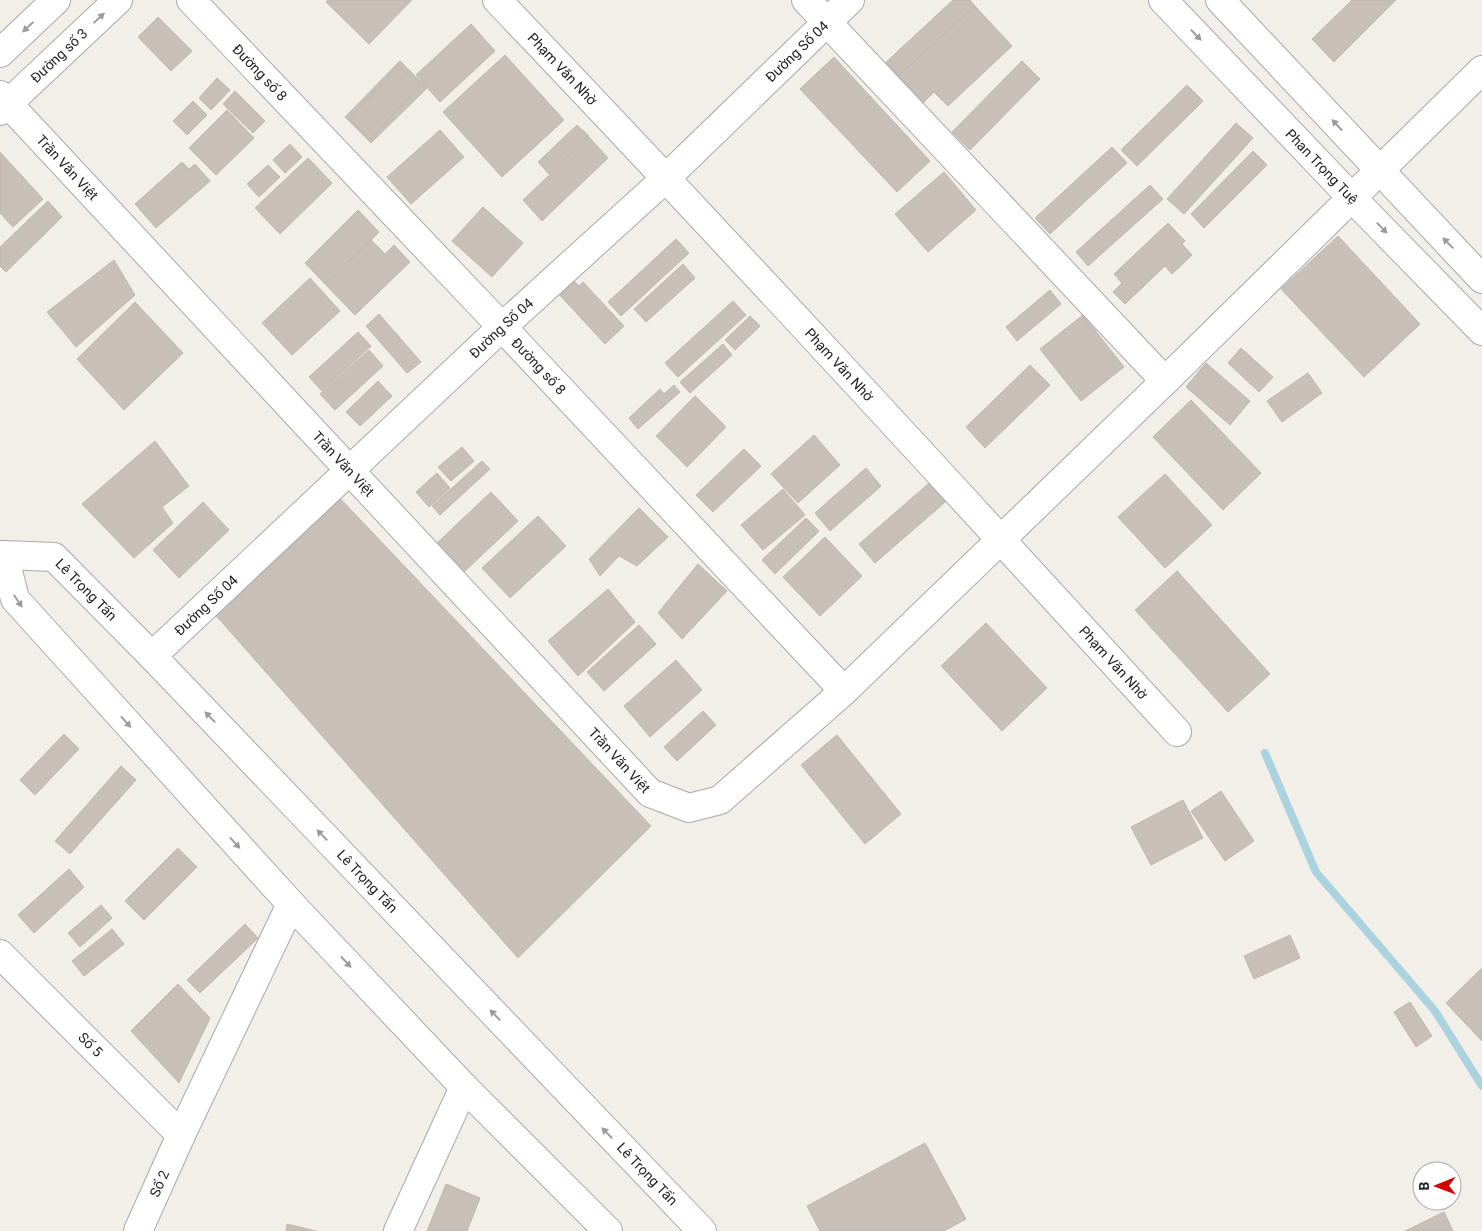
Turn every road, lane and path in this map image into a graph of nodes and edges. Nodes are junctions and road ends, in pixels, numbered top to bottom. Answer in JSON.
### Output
{"nodes":[{"id":1,"x":56,"y":0,"type":"edge"},
{"id":2,"x":118,"y":0,"type":"edge"},
{"id":3,"x":191,"y":0,"type":"edge"},
{"id":4,"x":497,"y":0,"type":"edge"},
{"id":5,"x":806,"y":0,"type":"edge"},
{"id":6,"x":850,"y":0,"type":"edge"},
{"id":7,"x":1163,"y":0,"type":"edge"},
{"id":8,"x":1220,"y":0,"type":"edge"},
{"id":9,"x":827,"y":22,"type":"junction"},
{"id":10,"x":0,"y":53,"type":"edge"},
{"id":11,"x":1482,"y":70,"type":"edge"},
{"id":12,"x":3,"y":103,"type":"edge"},
{"id":13,"x":1380,"y":171,"type":"junction"},
{"id":14,"x":666,"y":178,"type":"junction"},
{"id":15,"x":1352,"y":198,"type":"junction"},
{"id":16,"x":1482,"y":279,"type":"edge"},
{"id":17,"x":502,"y":327,"type":"junction"},
{"id":18,"x":1482,"y":331,"type":"edge"},
{"id":19,"x":1165,"y":381,"type":"junction"},
{"id":20,"x":349,"y":471,"type":"junction"},
{"id":21,"x":1001,"y":539,"type":"junction"},
{"id":22,"x":2,"y":553,"type":"edge"},
{"id":23,"x":152,"y":656,"type":"junction"},
{"id":24,"x":844,"y":691,"type":"junction"},
{"id":25,"x":1177,"y":732,"type":"dead end"},
{"id":26,"x":291,"y":904,"type":"junction"},
{"id":27,"x":0,"y":954,"type":"edge"},
{"id":28,"x":464,"y":1087,"type":"junction"},
{"id":29,"x":181,"y":1135,"type":"junction"},
{"id":30,"x":138,"y":1231,"type":"edge"},
{"id":31,"x":398,"y":1231,"type":"edge"},
{"id":32,"x":608,"y":1231,"type":"edge"},
{"id":33,"x":702,"y":1231,"type":"edge"}],
"edges":[{"from":1,"to":10,"type":"street","one_way":true},
{"from":12,"to":2,"type":"street","name":"Đường số 3","one_way":true},
{"from":3,"to":17,"type":"street","name":"Đường số 8"},
{"from":4,"to":14,"type":"street","name":"Phạm Văn Nhờ"},
{"from":5,"to":9,"type":"street"},
{"from":6,"to":9,"type":"street","name":"Đường Số 04"},
{"from":7,"to":15,"type":"street","name":"Phan Trọng Tuệ","one_way":true},
{"from":13,"to":8,"type":"street","one_way":true},
{"from":9,"to":14,"type":"street","name":"Đường Số 04"},
{"from":9,"to":19,"type":"street"},
{"from":11,"to":13,"type":"street"},
{"from":12,"to":20,"type":"street","name":"Trần Văn Việt"},
{"from":13,"to":15,"type":"street"},
{"from":16,"to":13,"type":"street","one_way":true},
{"from":14,"to":17,"type":"street","name":"Đường Số 04"},
{"from":14,"to":21,"type":"street","name":"Phạm Văn Nhờ"},
{"from":15,"to":18,"type":"street","name":"Phan Trọng Tuệ","one_way":true},
{"from":15,"to":19,"type":"street"},
{"from":17,"to":20,"type":"street","name":"Đường Số 04"},
{"from":17,"to":24,"type":"street","name":"Đường số 8"},
{"from":19,"to":21,"type":"street"},
{"from":20,"to":23,"type":"street","name":"Đường Số 04"},
{"from":20,"to":24,"type":"street","name":"Trần Văn Việt"},
{"from":21,"to":24,"type":"street"},
{"from":21,"to":25,"type":"street","name":"Phạm Văn Nhờ"},
{"from":22,"to":23,"type":"street","name":"Lê Trọng Tấn"},
{"from":22,"to":26,"type":"street","name":"Lê Trọng Tấn","one_way":true},
{"from":33,"to":23,"type":"street","name":"Lê Trọng Tấn","one_way":true},
{"from":26,"to":28,"type":"street","name":"Lê Trọng Tấn","one_way":true},
{"from":26,"to":29,"type":"street","name":"Số 2"},
{"from":27,"to":29,"type":"street","name":"Số 5"},
{"from":28,"to":31,"type":"street"},
{"from":28,"to":32,"type":"street","name":"Lê Trọng Tấn"},
{"from":29,"to":30,"type":"street","name":"Số 2"}]}
